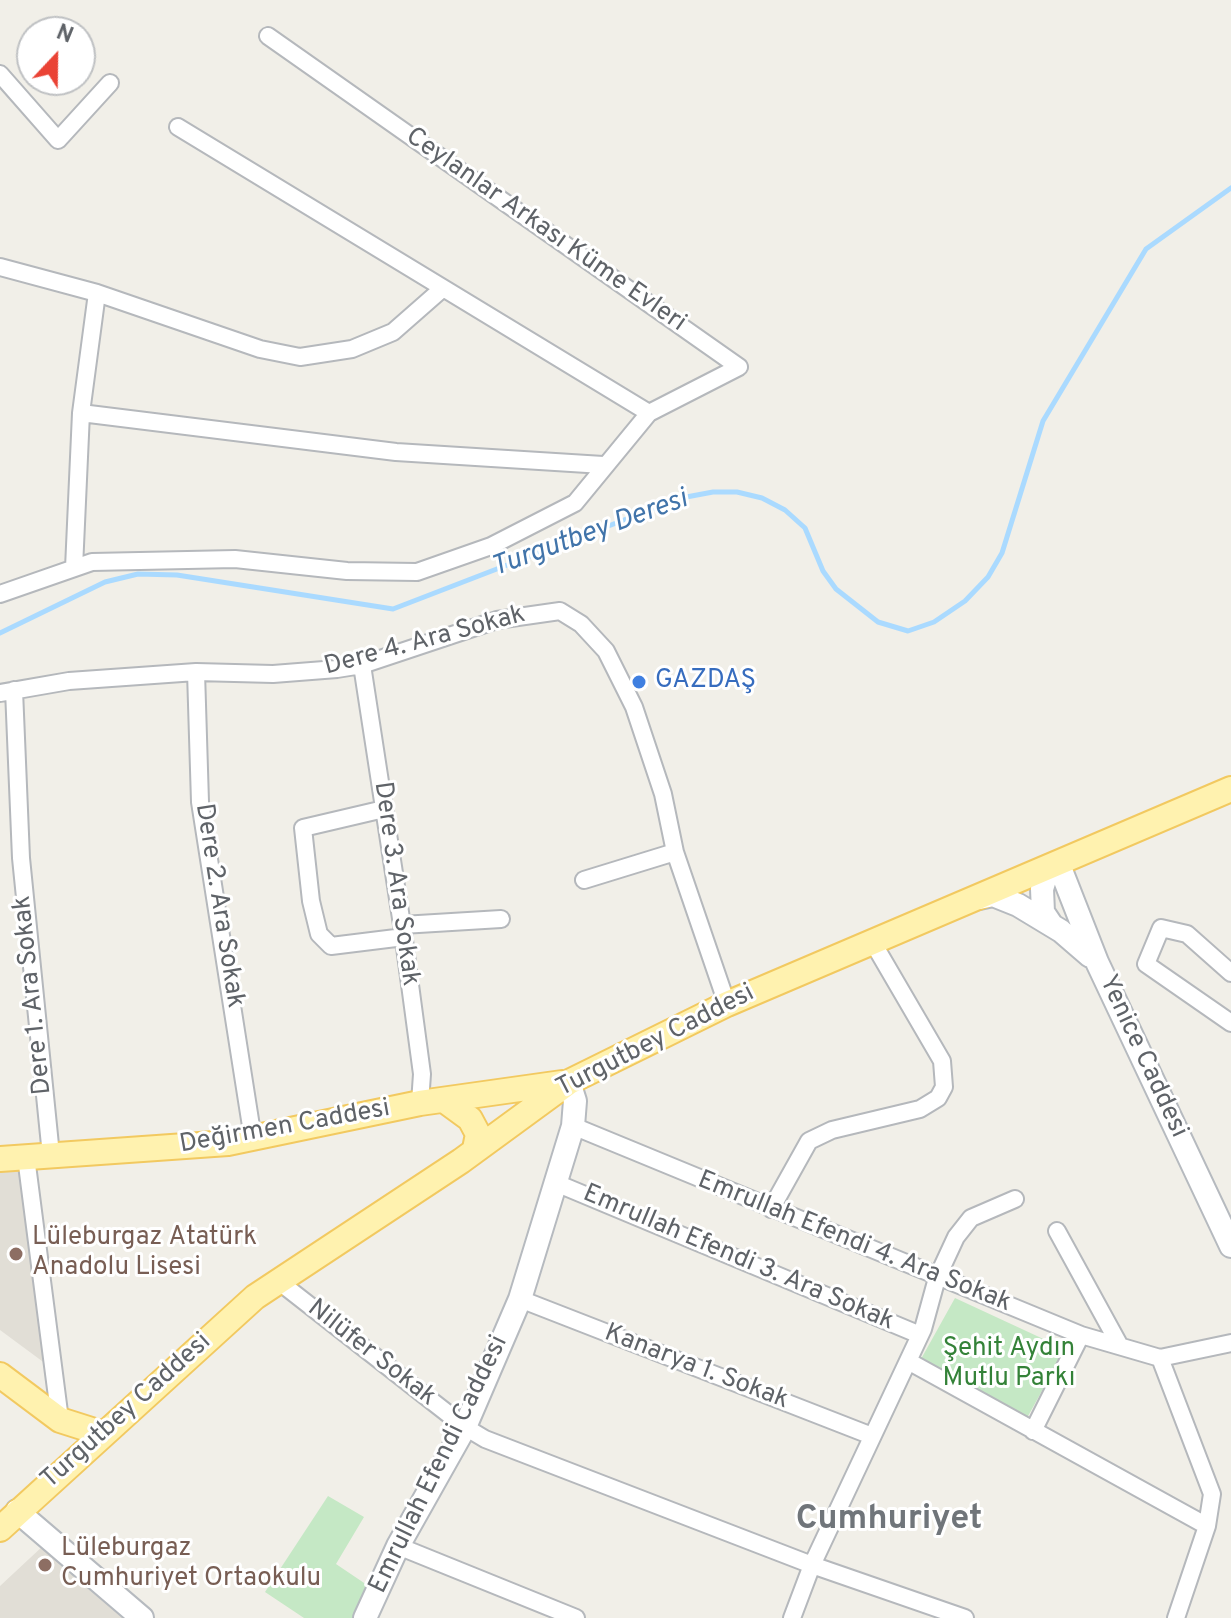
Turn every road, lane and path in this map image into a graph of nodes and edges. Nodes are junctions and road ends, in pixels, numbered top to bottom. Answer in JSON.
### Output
{"nodes":[{"id":1,"x":268,"y":36,"type":"dead end"},
{"id":2,"x":0,"y":74,"type":"edge"},
{"id":3,"x":110,"y":83,"type":"dead end"},
{"id":4,"x":178,"y":127,"type":"dead end"},
{"id":5,"x":0,"y":267,"type":"edge"},
{"id":6,"x":442,"y":289,"type":"junction"},
{"id":7,"x":97,"y":293,"type":"junction"},
{"id":8,"x":81,"y":413,"type":"junction"},
{"id":9,"x":649,"y":413,"type":"junction"},
{"id":10,"x":603,"y":465,"type":"junction"},
{"id":11,"x":74,"y":568,"type":"junction"},
{"id":12,"x":0,"y":594,"type":"edge"},
{"id":13,"x":362,"y":665,"type":"junction"},
{"id":14,"x":196,"y":672,"type":"junction"},
{"id":15,"x":7,"y":692,"type":"edge"},
{"id":16,"x":1231,"y":789,"type":"edge"},
{"id":17,"x":384,"y":809,"type":"junction"},
{"id":18,"x":675,"y":852,"type":"junction"},
{"id":19,"x":1059,"y":865,"type":"junction"},
{"id":20,"x":584,"y":880,"type":"dead end"},
{"id":21,"x":979,"y":898,"type":"junction"},
{"id":22,"x":501,"y":919,"type":"dead end"},
{"id":23,"x":1051,"y":924,"type":"junction"},
{"id":24,"x":403,"y":931,"type":"junction"},
{"id":25,"x":872,"y":941,"type":"junction"},
{"id":26,"x":1097,"y":962,"type":"junction"},
{"id":27,"x":1231,"y":973,"type":"edge"},
{"id":28,"x":727,"y":1004,"type":"junction"},
{"id":29,"x":1231,"y":1023,"type":"edge"},
{"id":30,"x":569,"y":1082,"type":"junction"},
{"id":31,"x":432,"y":1101,"type":"junction"},
{"id":32,"x":573,"y":1126,"type":"junction"},
{"id":33,"x":253,"y":1139,"type":"junction"},
{"id":34,"x":475,"y":1149,"type":"junction"},
{"id":35,"x":51,"y":1155,"type":"junction"},
{"id":36,"x":26,"y":1157,"type":"junction"},
{"id":37,"x":0,"y":1159,"type":"edge"},
{"id":38,"x":556,"y":1183,"type":"junction"},
{"id":39,"x":1015,"y":1199,"type":"dead end"},
{"id":40,"x":771,"y":1209,"type":"junction"},
{"id":41,"x":1057,"y":1231,"type":"dead end"},
{"id":42,"x":1231,"y":1246,"type":"edge"},
{"id":43,"x":937,"y":1278,"type":"junction"},
{"id":44,"x":277,"y":1280,"type":"junction"},
{"id":45,"x":520,"y":1299,"type":"junction"},
{"id":46,"x":920,"y":1335,"type":"junction"},
{"id":47,"x":1081,"y":1335,"type":"junction"},
{"id":48,"x":1231,"y":1343,"type":"edge"},
{"id":49,"x":1120,"y":1346,"type":"junction"},
{"id":50,"x":1160,"y":1358,"type":"junction"},
{"id":51,"x":908,"y":1361,"type":"junction"},
{"id":52,"x":0,"y":1375,"type":"edge"},
{"id":53,"x":60,"y":1420,"type":"junction"},
{"id":54,"x":465,"y":1427,"type":"junction"},
{"id":55,"x":1033,"y":1431,"type":"junction"},
{"id":56,"x":104,"y":1434,"type":"junction"},
{"id":57,"x":872,"y":1436,"type":"junction"},
{"id":58,"x":73,"y":1461,"type":"junction"},
{"id":59,"x":17,"y":1511,"type":"junction"},
{"id":60,"x":1207,"y":1526,"type":"junction"},
{"id":61,"x":0,"y":1529,"type":"edge"},
{"id":62,"x":398,"y":1546,"type":"junction"},
{"id":63,"x":812,"y":1565,"type":"junction"},
{"id":64,"x":142,"y":1618,"type":"edge"},
{"id":65,"x":365,"y":1618,"type":"edge"},
{"id":66,"x":576,"y":1618,"type":"edge"},
{"id":67,"x":792,"y":1618,"type":"edge"},
{"id":68,"x":965,"y":1618,"type":"edge"},
{"id":69,"x":1176,"y":1618,"type":"edge"}],
"edges":[{"from":1,"to":9,"type":"street","name":"Ceylanlar Arkası Küme Evleri"},
{"from":2,"to":3,"type":"street"},
{"from":4,"to":6,"type":"street"},
{"from":5,"to":7,"type":"street"},
{"from":6,"to":7,"type":"street"},
{"from":6,"to":9,"type":"street"},
{"from":7,"to":8,"type":"street"},
{"from":8,"to":10,"type":"street"},
{"from":8,"to":11,"type":"street"},
{"from":9,"to":10,"type":"street","name":"Ceylanlar Arkası Küme Evleri"},
{"from":10,"to":11,"type":"street","name":"Ceylanlar Arkası Küme Evleri"},
{"from":11,"to":12,"type":"street","name":"Ceylanlar Arkası Küme Evleri"},
{"from":13,"to":14,"type":"street","name":"Dere 4. Ara Sokak"},
{"from":13,"to":17,"type":"street","name":"Dere 3. Ara Sokak"},
{"from":13,"to":18,"type":"street","name":"Dere 4. Ara Sokak"},
{"from":14,"to":15,"type":"street","name":"Dere 4. Ara Sokak"},
{"from":14,"to":33,"type":"street","name":"Dere 2. Ara Sokak"},
{"from":15,"to":35,"type":"street","name":"Dere 1. Ara Sokak"},
{"from":16,"to":19,"type":"main road","name":"Turgutbey Caddesi"},
{"from":17,"to":24,"type":"street","name":"Dere 3. Ara Sokak"},
{"from":17,"to":24,"type":"street"},
{"from":18,"to":20,"type":"street"},
{"from":18,"to":28,"type":"street","name":"Dere 4. Ara Sokak"},
{"from":19,"to":21,"type":"main road","name":"Turgutbey Caddesi"},
{"from":19,"to":23,"type":"street"},
{"from":19,"to":26,"type":"street","name":"Yenice Caddesi"},
{"from":21,"to":23,"type":"street"},
{"from":21,"to":25,"type":"main road","name":"Turgutbey Caddesi"},
{"from":22,"to":24,"type":"street"},
{"from":23,"to":26,"type":"street"},
{"from":24,"to":31,"type":"street","name":"Dere 3. Ara Sokak"},
{"from":25,"to":28,"type":"main road","name":"Turgutbey Caddesi"},
{"from":25,"to":40,"type":"street"},
{"from":26,"to":42,"type":"street","name":"Yenice Caddesi"},
{"from":27,"to":29,"type":"street"},
{"from":28,"to":30,"type":"main road","name":"Turgutbey Caddesi"},
{"from":30,"to":31,"type":"main road","name":"Değirmen Caddesi"},
{"from":30,"to":32,"type":"street","name":"Emrullah Efendi Caddesi"},
{"from":30,"to":34,"type":"main road","name":"Turgutbey Caddesi"},
{"from":31,"to":33,"type":"main road","name":"Değirmen Caddesi"},
{"from":31,"to":34,"type":"main road"},
{"from":32,"to":38,"type":"street","name":"Emrullah Efendi Caddesi"},
{"from":32,"to":40,"type":"street","name":"Emrullah Efendi 4. Ara Sokak"},
{"from":33,"to":35,"type":"main road","name":"Değirmen Caddesi"},
{"from":34,"to":44,"type":"main road","name":"Turgutbey Caddesi"},
{"from":35,"to":36,"type":"main road","name":"Değirmen Caddesi"},
{"from":36,"to":37,"type":"main road","name":"Değirmen Caddesi"},
{"from":36,"to":53,"type":"street"},
{"from":38,"to":45,"type":"street","name":"Emrullah Efendi Caddesi"},
{"from":38,"to":46,"type":"street","name":"Emrullah Efendi 3. Ara Sokak"},
{"from":39,"to":43,"type":"street"},
{"from":40,"to":43,"type":"street","name":"Emrullah Efendi 4. Ara Sokak"},
{"from":41,"to":49,"type":"street"},
{"from":43,"to":46,"type":"street"},
{"from":43,"to":47,"type":"street","name":"Emrullah Efendi 4. Ara Sokak"},
{"from":44,"to":54,"type":"street","name":"Nilüfer Sokak"},
{"from":44,"to":56,"type":"main road","name":"Turgutbey Caddesi"},
{"from":45,"to":54,"type":"street","name":"Emrullah Efendi Caddesi"},
{"from":45,"to":57,"type":"street","name":"Kanarya 1. Sokak"},
{"from":46,"to":51,"type":"street"},
{"from":47,"to":49,"type":"street","name":"Emrullah Efendi 4. Ara Sokak"},
{"from":47,"to":55,"type":"street"},
{"from":48,"to":50,"type":"street","name":"Emrullah Efendi 4. Ara Sokak"},
{"from":49,"to":50,"type":"street","name":"Emrullah Efendi 4. Ara Sokak"},
{"from":50,"to":60,"type":"street"},
{"from":51,"to":55,"type":"street","name":"Emrullah Efendi 3. Ara Sokak"},
{"from":51,"to":57,"type":"street"},
{"from":52,"to":53,"type":"main road"},
{"from":53,"to":56,"type":"main road"},
{"from":53,"to":58,"type":"main road"},
{"from":54,"to":62,"type":"street","name":"Emrullah Efendi Caddesi"},
{"from":54,"to":63,"type":"street","name":"Nilüfer Sokak"},
{"from":55,"to":60,"type":"street","name":"Emrullah Efendi 3. Ara Sokak"},
{"from":56,"to":58,"type":"main road","name":"Turgutbey Caddesi"},
{"from":57,"to":63,"type":"street"},
{"from":58,"to":59,"type":"main road","name":"Turgutbey Caddesi"},
{"from":59,"to":61,"type":"main road","name":"Turgutbey Caddesi"},
{"from":59,"to":64,"type":"street"},
{"from":60,"to":69,"type":"street"},
{"from":62,"to":65,"type":"street","name":"Emrullah Efendi Caddesi"},
{"from":62,"to":66,"type":"street"},
{"from":63,"to":67,"type":"street"},
{"from":63,"to":68,"type":"street","name":"Nilüfer Sokak"}]}
